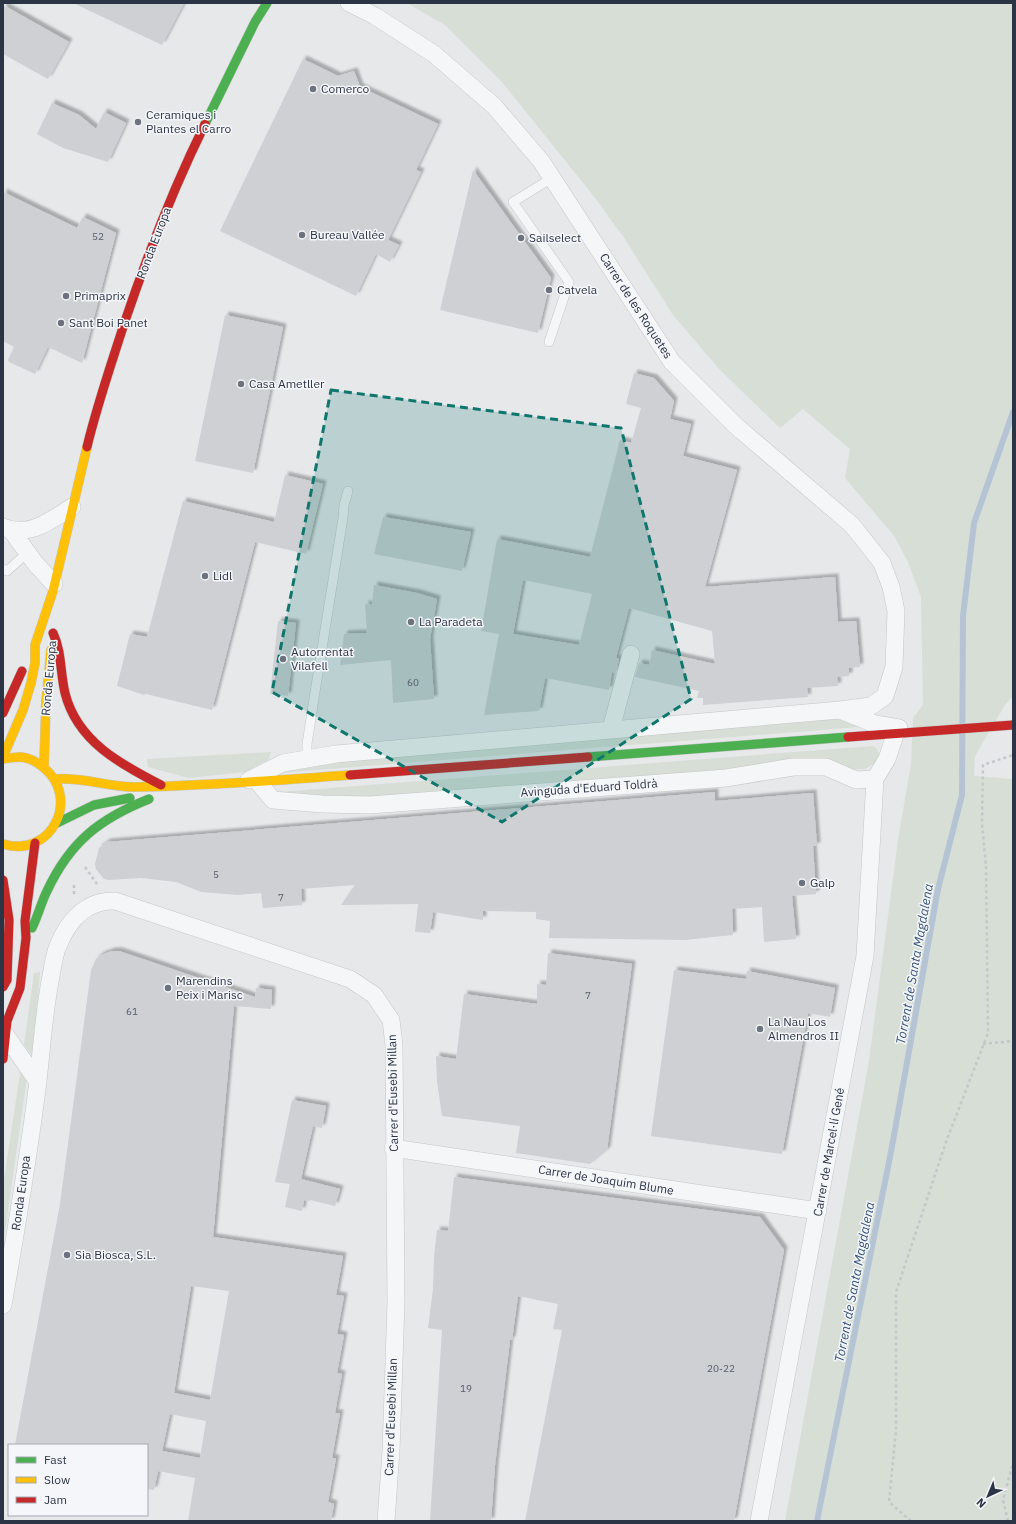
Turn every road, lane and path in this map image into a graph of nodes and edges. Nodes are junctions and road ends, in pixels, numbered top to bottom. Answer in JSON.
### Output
{"nodes":[{"id":1,"x":349,"y":3,"type":"edge"},
{"id":2,"x":265,"y":4,"type":"edge"},
{"id":3,"x":367,"y":9,"type":"edge"},
{"id":4,"x":552,"y":178,"type":"junction"},
{"id":5,"x":550,"y":342,"type":"dead end"},
{"id":6,"x":348,"y":491,"type":"dead end"},
{"id":7,"x":72,"y":507,"type":"junction"},
{"id":8,"x":7,"y":528,"type":"edge"},
{"id":9,"x":27,"y":553,"type":"junction"},
{"id":10,"x":3,"y":569,"type":"edge"},
{"id":11,"x":53,"y":587,"type":"junction"},
{"id":12,"x":53,"y":626,"type":"junction"},
{"id":13,"x":35,"y":645,"type":"junction"},
{"id":14,"x":631,"y":654,"type":"dead end"},
{"id":15,"x":840,"y":710,"type":"junction"},
{"id":16,"x":3,"y":713,"type":"edge"},
{"id":17,"x":1013,"y":725,"type":"edge"},
{"id":18,"x":611,"y":729,"type":"junction"},
{"id":19,"x":896,"y":732,"type":"junction"},
{"id":20,"x":915,"y":732,"type":"junction"},
{"id":21,"x":1013,"y":754,"type":"edge"},
{"id":22,"x":3,"y":758,"type":"edge"},
{"id":23,"x":307,"y":759,"type":"junction"},
{"id":24,"x":44,"y":766,"type":"junction"},
{"id":25,"x":56,"y":779,"type":"junction"},
{"id":26,"x":875,"y":779,"type":"junction"},
{"id":27,"x":250,"y":782,"type":"junction"},
{"id":28,"x":161,"y":785,"type":"junction"},
{"id":29,"x":200,"y":786,"type":"junction"},
{"id":30,"x":156,"y":797,"type":"junction"},
{"id":31,"x":57,"y":823,"type":"junction"},
{"id":32,"x":35,"y":843,"type":"junction"},
{"id":33,"x":3,"y":844,"type":"edge"},
{"id":34,"x":82,"y":863,"type":"dead end"},
{"id":35,"x":3,"y":880,"type":"edge"},
{"id":36,"x":101,"y":889,"type":"dead end"},
{"id":37,"x":26,"y":938,"type":"junction"},
{"id":38,"x":54,"y":963,"type":"joint"},
{"id":39,"x":3,"y":987,"type":"edge"},
{"id":40,"x":3,"y":1003,"type":"edge"},
{"id":41,"x":6,"y":1027,"type":"junction"},
{"id":42,"x":1013,"y":1042,"type":"edge"},
{"id":43,"x":984,"y":1044,"type":"junction"},
{"id":44,"x":3,"y":1059,"type":"edge"},
{"id":45,"x":38,"y":1082,"type":"junction"},
{"id":46,"x":393,"y":1148,"type":"junction"},
{"id":47,"x":818,"y":1211,"type":"junction"},
{"id":48,"x":3,"y":1305,"type":"edge"},
{"id":49,"x":1013,"y":1463,"type":"edge"},
{"id":50,"x":386,"y":1521,"type":"edge"},
{"id":51,"x":759,"y":1521,"type":"edge"},
{"id":52,"x":911,"y":1521,"type":"edge"},
{"id":53,"x":1008,"y":1521,"type":"edge"}],
"edges":[{"from":1,"to":3,"type":"street"},
{"from":2,"to":7,"type":"street","name":"Ronda Europa"},
{"from":3,"to":4,"type":"street","name":"Carrer de les Roquetes"},
{"from":4,"to":5,"type":"lane"},
{"from":4,"to":15,"type":"street","name":"Carrer de les Roquetes"},
{"from":6,"to":23,"type":"lane"},
{"from":7,"to":8,"type":"street"},
{"from":7,"to":11,"type":"street","name":"Ronda Europa"},
{"from":8,"to":9,"type":"street"},
{"from":9,"to":10,"type":"lane"},
{"from":9,"to":11,"type":"street"},
{"from":11,"to":12,"type":"street","name":"Ronda Europa"},
{"from":11,"to":13,"type":"street","name":"Ronda Europa"},
{"from":12,"to":24,"type":"street","name":"Ronda Europa"},
{"from":12,"to":28,"type":"street"},
{"from":13,"to":16,"type":"street"},
{"from":13,"to":22,"type":"street","name":"Ronda Europa"},
{"from":14,"to":18,"type":"street"},
{"from":15,"to":18,"type":"street"},
{"from":15,"to":20,"type":"street"},
{"from":17,"to":20,"type":"street"},
{"from":18,"to":23,"type":"street"},
{"from":19,"to":20,"type":"street"},
{"from":19,"to":26,"type":"street"},
{"from":19,"to":27,"type":"street"},
{"from":21,"to":43,"type":"path"},
{"from":22,"to":24,"type":"street"},
{"from":23,"to":27,"type":"street"},
{"from":24,"to":25,"type":"street"},
{"from":25,"to":28,"type":"street"},
{"from":25,"to":31,"type":"street"},
{"from":26,"to":27,"type":"street","name":"Avinguda d'Eduard Toldrà"},
{"from":26,"to":47,"type":"street","name":"Carrer de Marcel·lí Gené"},
{"from":27,"to":29,"type":"street"},
{"from":28,"to":29,"type":"street"},
{"from":29,"to":30,"type":"street"},
{"from":30,"to":31,"type":"street"},
{"from":30,"to":37,"type":"street"},
{"from":31,"to":32,"type":"street"},
{"from":32,"to":33,"type":"street"},
{"from":32,"to":37,"type":"street"},
{"from":34,"to":36,"type":"path"},
{"from":35,"to":39,"type":"street"},
{"from":37,"to":41,"type":"street"},
{"from":38,"to":45,"type":"street","name":"Ronda Europa"},
{"from":38,"to":46,"type":"street","name":"Carrer d'Eusebi Millan"},
{"from":40,"to":41,"type":"street"},
{"from":41,"to":44,"type":"street"},
{"from":41,"to":45,"type":"street"},
{"from":42,"to":43,"type":"path"},
{"from":43,"to":52,"type":"path"},
{"from":45,"to":48,"type":"street","name":"Ronda Europa"},
{"from":46,"to":47,"type":"street","name":"Carrer de Joaquim Blume"},
{"from":46,"to":50,"type":"street","name":"Carrer d'Eusebi Millan"},
{"from":47,"to":51,"type":"street","name":"Carrer de Marcel·lí Gené"},
{"from":49,"to":53,"type":"path"}]}
